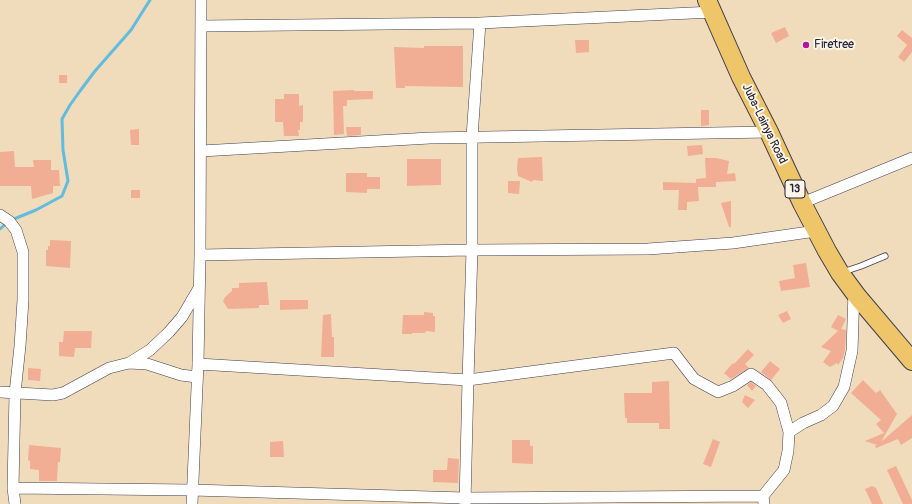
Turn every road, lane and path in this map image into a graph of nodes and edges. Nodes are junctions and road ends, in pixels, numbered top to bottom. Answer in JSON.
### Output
{"nodes":[{"id":1,"x":201,"y":0,"type":"edge"},
{"id":2,"x":710,"y":6,"type":"edge"},
{"id":3,"x":480,"y":23,"type":"junction"},
{"id":4,"x":201,"y":26,"type":"junction"},
{"id":5,"x":769,"y":132,"type":"junction"},
{"id":6,"x":472,"y":137,"type":"junction"},
{"id":7,"x":201,"y":151,"type":"junction"},
{"id":8,"x":912,"y":158,"type":"edge"},
{"id":9,"x":802,"y":203,"type":"junction"},
{"id":10,"x":0,"y":215,"type":"edge"},
{"id":11,"x":816,"y":231,"type":"junction"},
{"id":12,"x":472,"y":250,"type":"junction"},
{"id":13,"x":200,"y":256,"type":"junction"},
{"id":14,"x":885,"y":256,"type":"dead end"},
{"id":15,"x":840,"y":273,"type":"junction"},
{"id":16,"x":199,"y":288,"type":"junction"},
{"id":17,"x":854,"y":292,"type":"junction"},
{"id":18,"x":912,"y":361,"type":"edge"},
{"id":19,"x":129,"y":363,"type":"junction"},
{"id":20,"x":198,"y":364,"type":"junction"},
{"id":21,"x":197,"y":377,"type":"junction"},
{"id":22,"x":468,"y":380,"type":"junction"},
{"id":23,"x":0,"y":392,"type":"edge"},
{"id":24,"x":15,"y":393,"type":"junction"},
{"id":25,"x":789,"y":432,"type":"junction"},
{"id":26,"x":13,"y":488,"type":"junction"},
{"id":27,"x":192,"y":490,"type":"junction"},
{"id":28,"x":763,"y":500,"type":"edge"},
{"id":29,"x":465,"y":501,"type":"edge"},
{"id":30,"x":15,"y":504,"type":"edge"},
{"id":31,"x":192,"y":504,"type":"edge"}],
"edges":[{"from":1,"to":4,"type":"street"},
{"from":2,"to":3,"type":"street"},
{"from":2,"to":5,"type":"main road","name":"Juba-Lainya Road","number":"13"},
{"from":3,"to":4,"type":"street"},
{"from":3,"to":6,"type":"street"},
{"from":4,"to":7,"type":"street"},
{"from":5,"to":6,"type":"street"},
{"from":5,"to":9,"type":"main road","name":"Juba-Lainya Road","number":"13"},
{"from":6,"to":7,"type":"street"},
{"from":6,"to":12,"type":"street"},
{"from":7,"to":13,"type":"street"},
{"from":8,"to":9,"type":"street"},
{"from":9,"to":11,"type":"main road","name":"Juba-Lainya Road","number":"13"},
{"from":10,"to":24,"type":"street"},
{"from":11,"to":12,"type":"street"},
{"from":11,"to":15,"type":"main road","name":"Juba-Lainya Road","number":"13"},
{"from":12,"to":13,"type":"street"},
{"from":12,"to":22,"type":"street"},
{"from":13,"to":16,"type":"street"},
{"from":14,"to":15,"type":"lane"},
{"from":15,"to":17,"type":"main road","name":"Juba-Lainya Road","number":"13"},
{"from":16,"to":19,"type":"street"},
{"from":16,"to":20,"type":"street"},
{"from":17,"to":18,"type":"main road","name":"Juba-Lainya Road","number":"13"},
{"from":17,"to":25,"type":"street"},
{"from":19,"to":21,"type":"street"},
{"from":19,"to":24,"type":"street"},
{"from":20,"to":21,"type":"street"},
{"from":20,"to":22,"type":"street"},
{"from":21,"to":27,"type":"street"},
{"from":22,"to":25,"type":"street"},
{"from":22,"to":29,"type":"street"},
{"from":23,"to":24,"type":"street"},
{"from":24,"to":26,"type":"street"},
{"from":25,"to":28,"type":"street"},
{"from":26,"to":27,"type":"street"},
{"from":26,"to":30,"type":"street"},
{"from":27,"to":29,"type":"street"},
{"from":27,"to":31,"type":"street"},
{"from":28,"to":29,"type":"street"}]}
